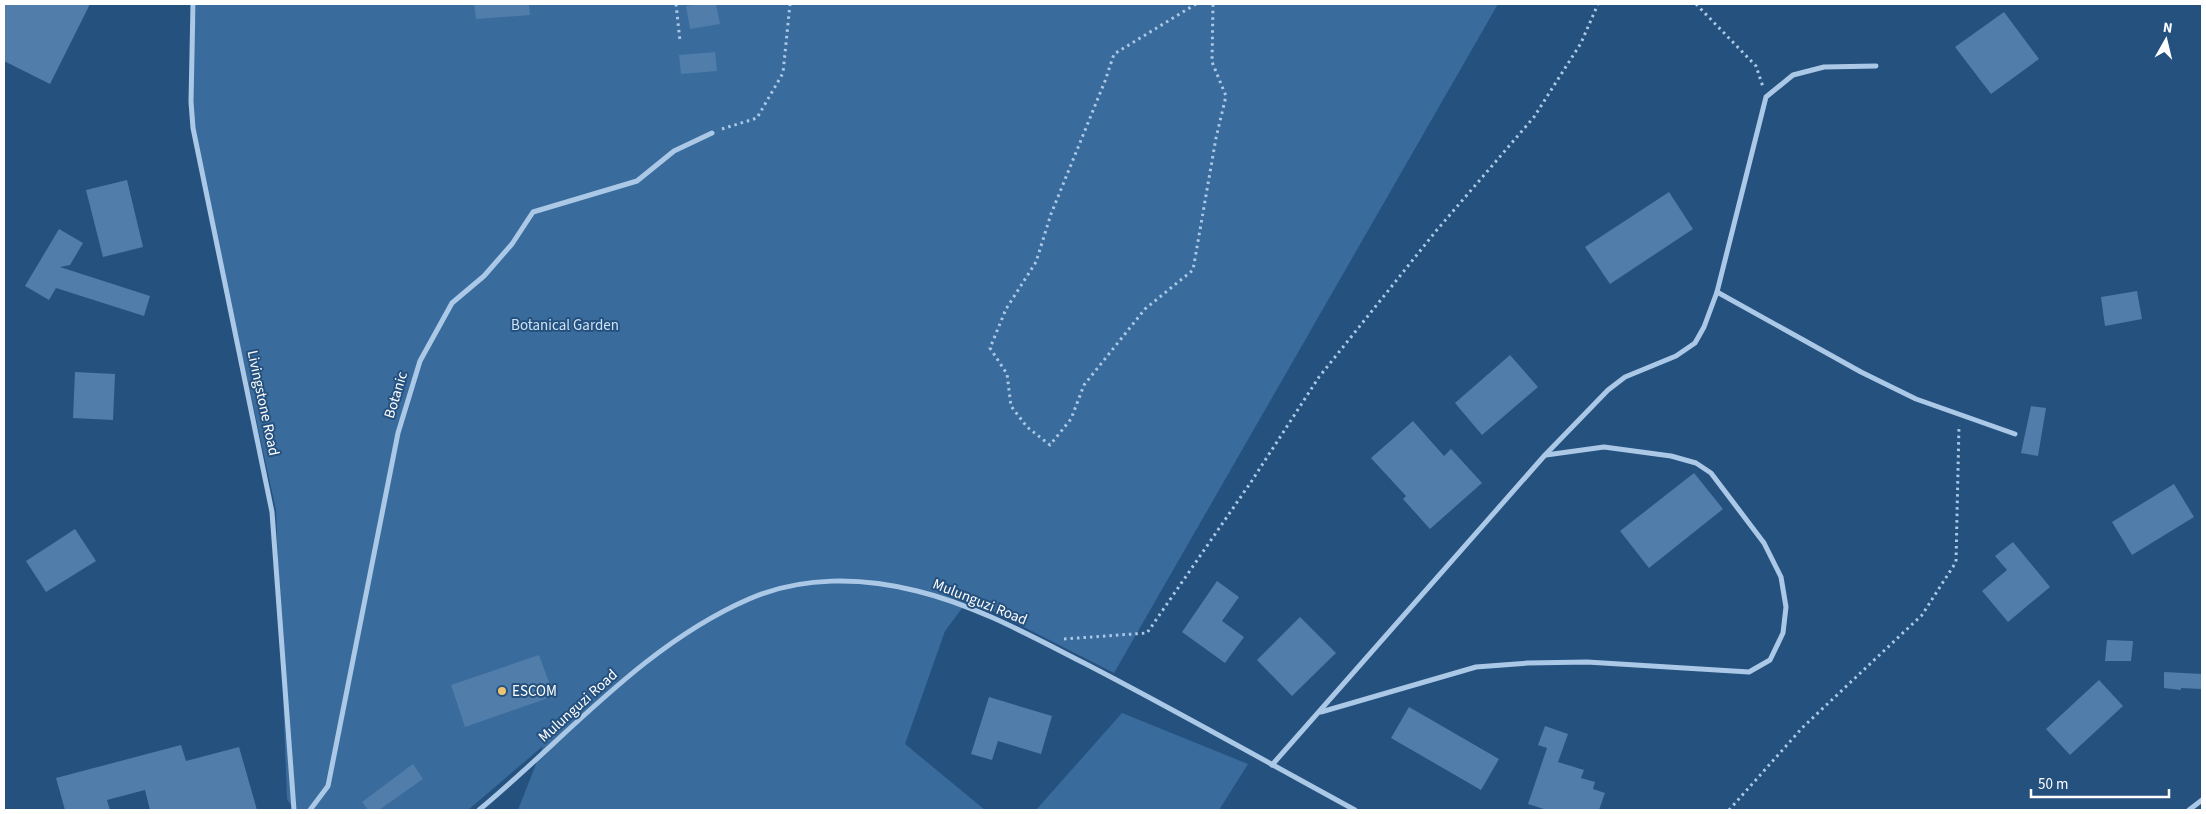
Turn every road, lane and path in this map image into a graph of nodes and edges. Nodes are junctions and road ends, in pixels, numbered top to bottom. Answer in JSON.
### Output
{"nodes":[{"id":1,"x":193,"y":4,"type":"edge"},
{"id":2,"x":676,"y":4,"type":"edge"},
{"id":3,"x":790,"y":4,"type":"edge"},
{"id":4,"x":1196,"y":4,"type":"edge"},
{"id":5,"x":1213,"y":4,"type":"edge"},
{"id":6,"x":1598,"y":4,"type":"edge"},
{"id":7,"x":1696,"y":4,"type":"edge"},
{"id":8,"x":680,"y":41,"type":"dead end"},
{"id":9,"x":1876,"y":66,"type":"dead end"},
{"id":10,"x":1766,"y":97,"type":"junction"},
{"id":11,"x":712,"y":133,"type":"joint"},
{"id":12,"x":1716,"y":292,"type":"junction"},
{"id":13,"x":1960,"y":414,"type":"junction"},
{"id":14,"x":2015,"y":434,"type":"dead end"},
{"id":15,"x":1545,"y":455,"type":"junction"},
{"id":16,"x":1042,"y":641,"type":"junction"},
{"id":17,"x":1320,"y":712,"type":"junction"},
{"id":18,"x":1272,"y":765,"type":"junction"},
{"id":19,"x":2202,"y":800,"type":"edge"},
{"id":20,"x":294,"y":810,"type":"edge"},
{"id":21,"x":310,"y":810,"type":"edge"},
{"id":22,"x":479,"y":810,"type":"edge"},
{"id":23,"x":1355,"y":810,"type":"edge"},
{"id":24,"x":1729,"y":810,"type":"edge"},
{"id":25,"x":2189,"y":810,"type":"edge"}],
"edges":[{"from":1,"to":20,"type":"street","name":"Livingstone Road"},
{"from":2,"to":8,"type":"path"},
{"from":3,"to":11,"type":"path"},
{"from":4,"to":5,"type":"path"},
{"from":6,"to":16,"type":"path"},
{"from":7,"to":10,"type":"path"},
{"from":9,"to":10,"type":"street"},
{"from":10,"to":12,"type":"street"},
{"from":11,"to":21,"type":"street","name":"Botanic"},
{"from":12,"to":13,"type":"street"},
{"from":12,"to":15,"type":"street"},
{"from":13,"to":14,"type":"street"},
{"from":13,"to":24,"type":"path"},
{"from":15,"to":17,"type":"street"},
{"from":15,"to":17,"type":"street"},
{"from":16,"to":18,"type":"street","name":"Mulunguzi Road"},
{"from":16,"to":22,"type":"street","name":"Mulunguzi Road"},
{"from":17,"to":18,"type":"street"},
{"from":18,"to":23,"type":"street","name":"Mulunguzi Road"},
{"from":19,"to":25,"type":"street"}]}
